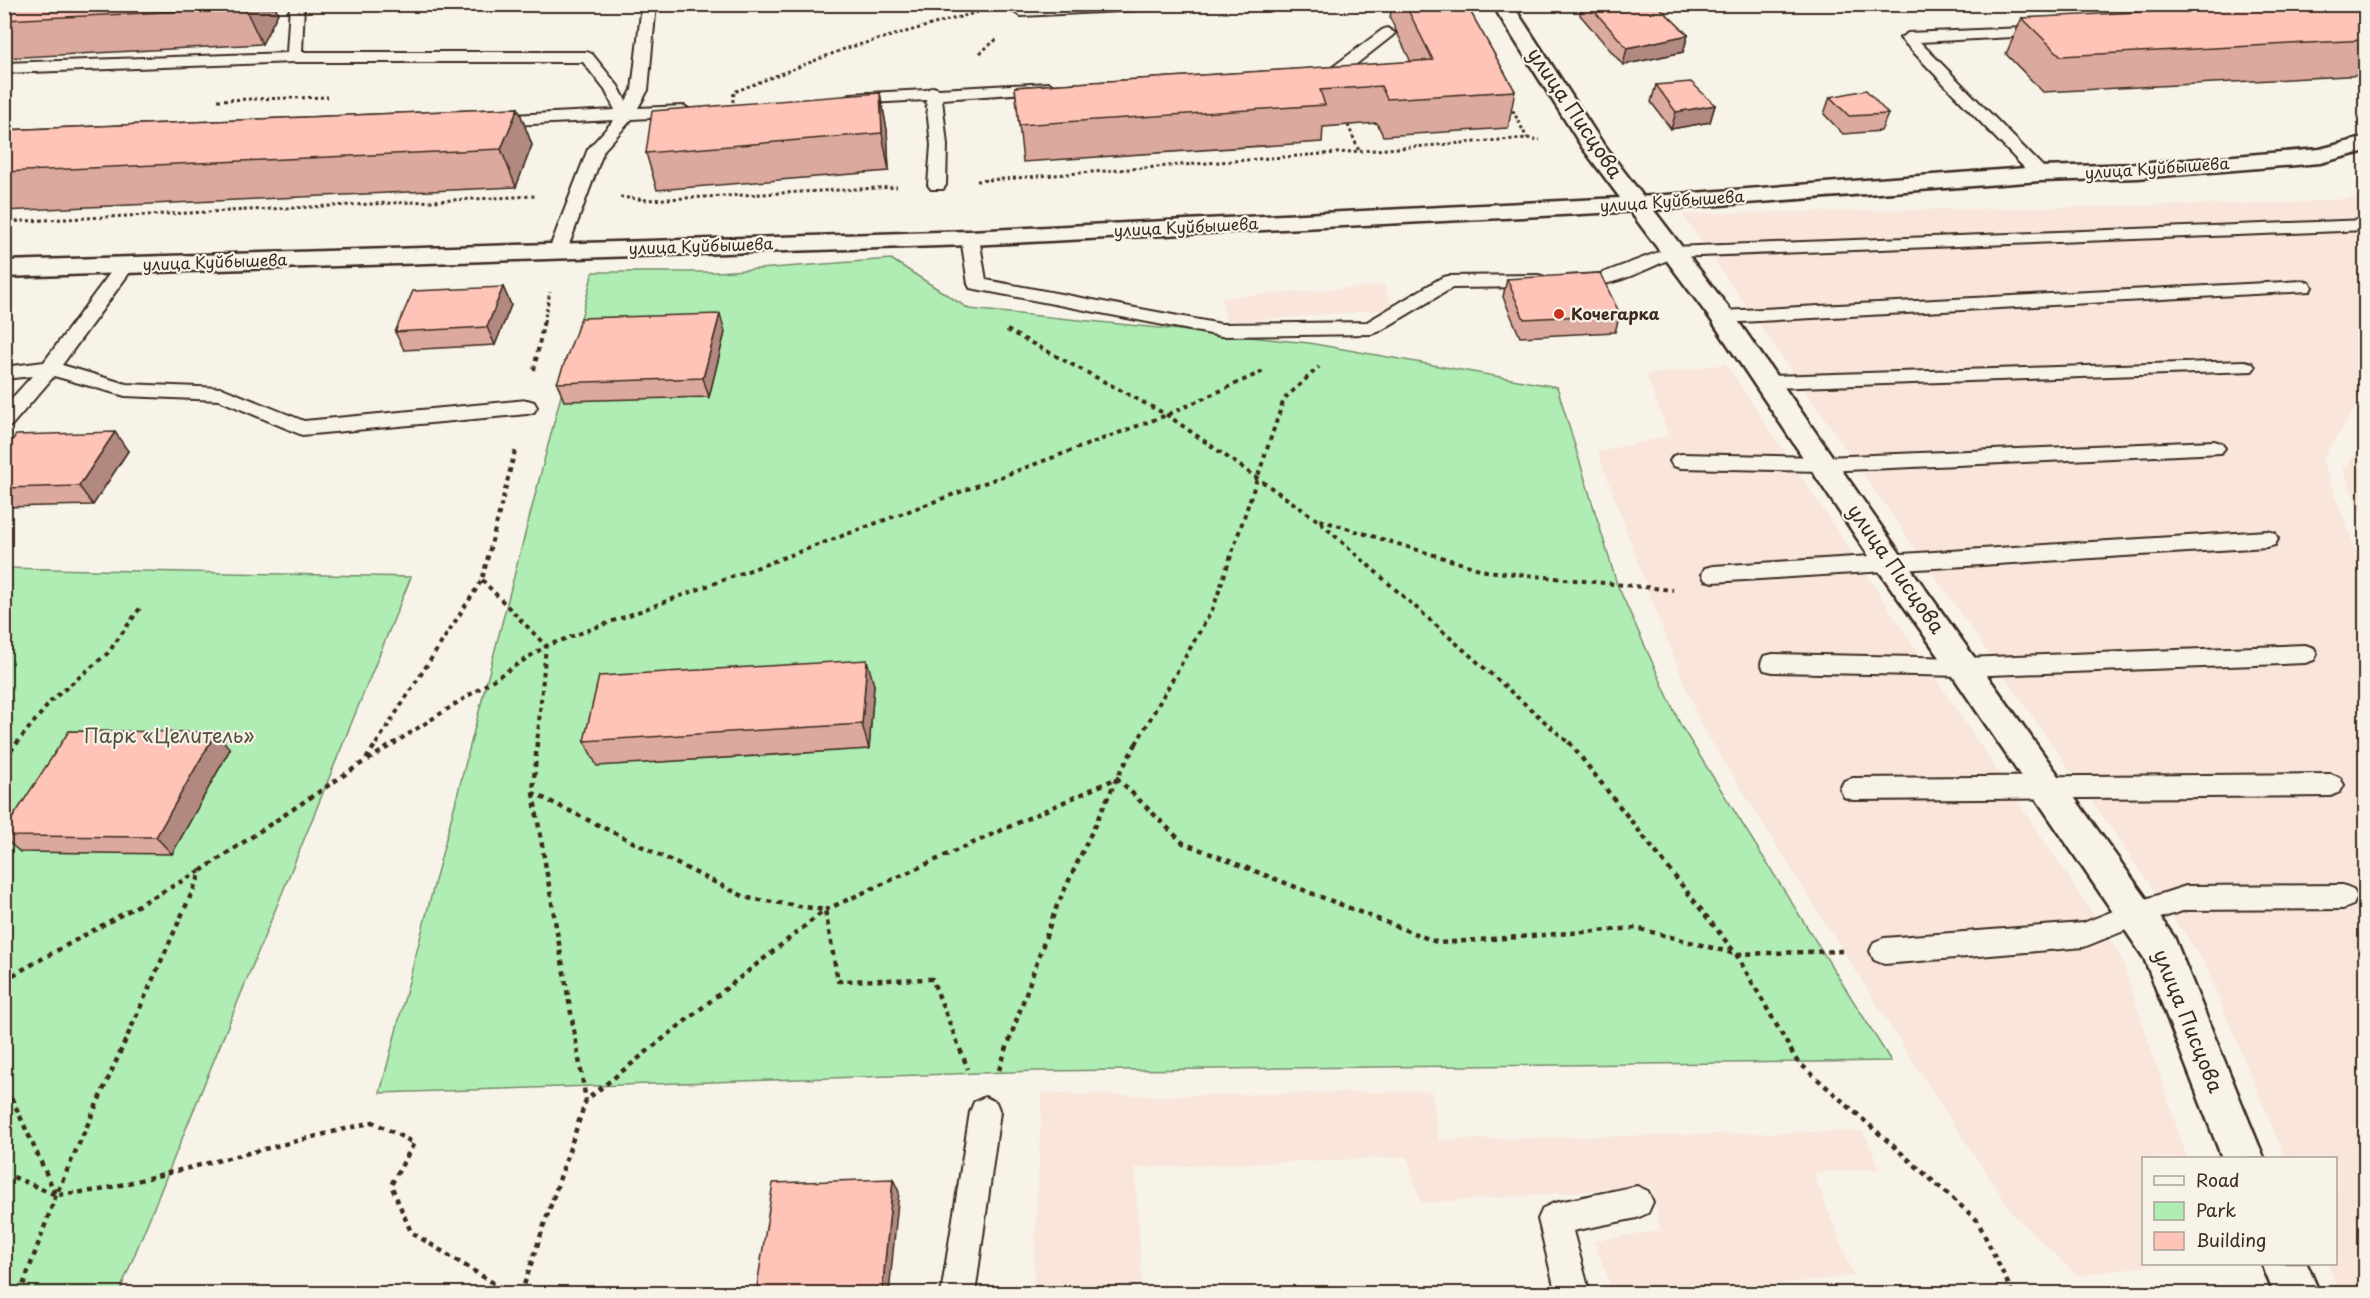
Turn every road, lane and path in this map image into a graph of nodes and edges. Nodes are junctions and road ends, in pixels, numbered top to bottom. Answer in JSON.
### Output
{"nodes":[{"id":1,"x":297,"y":4,"type":"edge"},
{"id":2,"x":648,"y":4,"type":"edge"},
{"id":3,"x":1021,"y":4,"type":"edge"},
{"id":4,"x":1179,"y":4,"type":"edge"},
{"id":5,"x":1502,"y":4,"type":"edge"},
{"id":6,"x":985,"y":10,"type":"dead end"},
{"id":7,"x":2063,"y":31,"type":"edge"},
{"id":8,"x":1387,"y":33,"type":"dead end"},
{"id":9,"x":294,"y":57,"type":"junction"},
{"id":10,"x":4,"y":68,"type":"edge"},
{"id":11,"x":1295,"y":78,"type":"edge"},
{"id":12,"x":1063,"y":87,"type":"edge"},
{"id":13,"x":933,"y":92,"type":"junction"},
{"id":14,"x":338,"y":97,"type":"dead end"},
{"id":15,"x":839,"y":99,"type":"edge"},
{"id":16,"x":1506,"y":99,"type":"edge"},
{"id":17,"x":207,"y":100,"type":"dead end"},
{"id":18,"x":732,"y":108,"type":"joint"},
{"id":19,"x":626,"y":116,"type":"junction"},
{"id":20,"x":471,"y":122,"type":"edge"},
{"id":21,"x":1348,"y":125,"type":"edge"},
{"id":22,"x":2366,"y":144,"type":"edge"},
{"id":23,"x":1359,"y":151,"type":"junction"},
{"id":24,"x":2040,"y":174,"type":"junction"},
{"id":25,"x":937,"y":185,"type":"junction"},
{"id":26,"x":579,"y":194,"type":"junction"},
{"id":27,"x":1639,"y":204,"type":"junction"},
{"id":28,"x":4,"y":222,"type":"edge"},
{"id":29,"x":2366,"y":225,"type":"edge"},
{"id":30,"x":970,"y":238,"type":"junction"},
{"id":31,"x":558,"y":250,"type":"junction"},
{"id":32,"x":1672,"y":252,"type":"junction"},
{"id":33,"x":126,"y":265,"type":"junction"},
{"id":34,"x":4,"y":269,"type":"edge"},
{"id":35,"x":977,"y":284,"type":"junction"},
{"id":36,"x":2302,"y":287,"type":"dead end"},
{"id":37,"x":1722,"y":317,"type":"junction"},
{"id":38,"x":1310,"y":366,"type":"dead end"},
{"id":39,"x":2245,"y":367,"type":"dead end"},
{"id":40,"x":50,"y":368,"type":"junction"},
{"id":41,"x":1275,"y":369,"type":"dead end"},
{"id":42,"x":4,"y":373,"type":"edge"},
{"id":43,"x":1768,"y":382,"type":"junction"},
{"id":44,"x":527,"y":407,"type":"junction"},
{"id":45,"x":1167,"y":415,"type":"junction"},
{"id":46,"x":4,"y":421,"type":"edge"},
{"id":47,"x":2214,"y":448,"type":"dead end"},
{"id":48,"x":1681,"y":461,"type":"dead end"},
{"id":49,"x":1824,"y":464,"type":"junction"},
{"id":50,"x":1258,"y":478,"type":"junction"},
{"id":51,"x":1317,"y":519,"type":"junction"},
{"id":52,"x":2267,"y":539,"type":"dead end"},
{"id":53,"x":1890,"y":563,"type":"junction"},
{"id":54,"x":1713,"y":574,"type":"joint"},
{"id":55,"x":482,"y":580,"type":"junction"},
{"id":56,"x":141,"y":608,"type":"dead end"},
{"id":57,"x":546,"y":646,"type":"junction"},
{"id":58,"x":2305,"y":654,"type":"dead end"},
{"id":59,"x":1773,"y":663,"type":"dead end"},
{"id":60,"x":1965,"y":667,"type":"junction"},
{"id":61,"x":4,"y":759,"type":"edge"},
{"id":62,"x":365,"y":761,"type":"junction"},
{"id":63,"x":1117,"y":778,"type":"junction"},
{"id":64,"x":2331,"y":785,"type":"dead end"},
{"id":65,"x":2049,"y":786,"type":"junction"},
{"id":66,"x":1853,"y":789,"type":"dead end"},
{"id":67,"x":533,"y":793,"type":"junction"},
{"id":68,"x":202,"y":870,"type":"junction"},
{"id":69,"x":2343,"y":897,"type":"dead end"},
{"id":70,"x":825,"y":910,"type":"junction"},
{"id":71,"x":2136,"y":914,"type":"junction"},
{"id":72,"x":1884,"y":951,"type":"joint"},
{"id":73,"x":1736,"y":954,"type":"junction"},
{"id":74,"x":4,"y":980,"type":"edge"},
{"id":75,"x":4,"y":1091,"type":"edge"},
{"id":76,"x":585,"y":1100,"type":"junction"},
{"id":77,"x":985,"y":1112,"type":"junction"},
{"id":78,"x":2244,"y":1157,"type":"edge"},
{"id":79,"x":4,"y":1173,"type":"edge"},
{"id":80,"x":56,"y":1196,"type":"junction"},
{"id":81,"x":1637,"y":1202,"type":"dead end"},
{"id":82,"x":2286,"y":1265,"type":"edge"},
{"id":83,"x":20,"y":1293,"type":"edge"},
{"id":84,"x":511,"y":1293,"type":"edge"},
{"id":85,"x":521,"y":1293,"type":"edge"},
{"id":86,"x":958,"y":1293,"type":"edge"},
{"id":87,"x":1573,"y":1293,"type":"edge"},
{"id":88,"x":2013,"y":1293,"type":"edge"},
{"id":89,"x":2297,"y":1293,"type":"edge"}],
"edges":[{"from":1,"to":9,"type":"lane"},
{"from":2,"to":19,"type":"lane"},
{"from":3,"to":4,"type":"lane"},
{"from":5,"to":27,"type":"main road","name":"улица Писцова"},
{"from":6,"to":18,"type":"path"},
{"from":7,"to":24,"type":"lane"},
{"from":8,"to":11,"type":"lane"},
{"from":9,"to":10,"type":"lane"},
{"from":9,"to":19,"type":"lane"},
{"from":12,"to":13,"type":"lane"},
{"from":13,"to":15,"type":"lane"},
{"from":13,"to":25,"type":"lane"},
{"from":14,"to":17,"type":"path"},
{"from":16,"to":23,"type":"path"},
{"from":18,"to":19,"type":"lane"},
{"from":19,"to":20,"type":"lane"},
{"from":19,"to":26,"type":"lane"},
{"from":21,"to":23,"type":"path"},
{"from":22,"to":24,"type":"main road","name":"улица Куйбышева"},
{"from":23,"to":25,"type":"path"},
{"from":24,"to":27,"type":"main road","name":"улица Куйбышева"},
{"from":25,"to":26,"type":"path"},
{"from":26,"to":28,"type":"path"},
{"from":26,"to":31,"type":"lane"},
{"from":27,"to":30,"type":"main road","name":"улица Куйбышева"},
{"from":27,"to":32,"type":"main road","name":"улица Писцова"},
{"from":29,"to":32,"type":"lane"},
{"from":30,"to":31,"type":"main road","name":"улица Куйбышева"},
{"from":30,"to":35,"type":"lane"},
{"from":31,"to":33,"type":"main road","name":"улица Куйбышева"},
{"from":31,"to":44,"type":"path"},
{"from":32,"to":35,"type":"lane"},
{"from":32,"to":37,"type":"main road","name":"улица Писцова"},
{"from":33,"to":34,"type":"main road","name":"улица Куйбышева"},
{"from":33,"to":40,"type":"lane"},
{"from":35,"to":45,"type":"path"},
{"from":36,"to":37,"type":"lane"},
{"from":37,"to":43,"type":"main road","name":"улица Писцова"},
{"from":38,"to":50,"type":"path"},
{"from":39,"to":43,"type":"lane"},
{"from":40,"to":42,"type":"lane"},
{"from":40,"to":44,"type":"lane"},
{"from":40,"to":46,"type":"lane"},
{"from":41,"to":45,"type":"path"},
{"from":43,"to":49,"type":"main road","name":"улица Писцова"},
{"from":44,"to":55,"type":"path"},
{"from":45,"to":50,"type":"path"},
{"from":45,"to":57,"type":"path"},
{"from":47,"to":49,"type":"lane"},
{"from":48,"to":49,"type":"lane"},
{"from":49,"to":53,"type":"main road","name":"улица Писцова"},
{"from":50,"to":51,"type":"path"},
{"from":50,"to":63,"type":"path"},
{"from":51,"to":54,"type":"path"},
{"from":51,"to":73,"type":"path"},
{"from":52,"to":53,"type":"lane"},
{"from":53,"to":54,"type":"lane"},
{"from":53,"to":60,"type":"main road","name":"улица Писцова"},
{"from":55,"to":57,"type":"path"},
{"from":55,"to":62,"type":"path"},
{"from":56,"to":61,"type":"path"},
{"from":57,"to":62,"type":"path"},
{"from":57,"to":67,"type":"path"},
{"from":58,"to":60,"type":"lane"},
{"from":59,"to":60,"type":"lane"},
{"from":60,"to":65,"type":"main road","name":"улица Писцова"},
{"from":62,"to":68,"type":"path"},
{"from":63,"to":70,"type":"path"},
{"from":63,"to":73,"type":"path"},
{"from":63,"to":77,"type":"path"},
{"from":64,"to":65,"type":"lane"},
{"from":65,"to":66,"type":"lane"},
{"from":65,"to":71,"type":"main road","name":"улица Писцова"},
{"from":67,"to":70,"type":"path"},
{"from":67,"to":76,"type":"path"},
{"from":68,"to":74,"type":"path"},
{"from":68,"to":80,"type":"path"},
{"from":69,"to":71,"type":"lane"},
{"from":70,"to":76,"type":"path"},
{"from":70,"to":77,"type":"path"},
{"from":71,"to":72,"type":"lane"},
{"from":71,"to":78,"type":"main road","name":"улица Писцова"},
{"from":72,"to":73,"type":"path"},
{"from":73,"to":88,"type":"path"},
{"from":75,"to":80,"type":"path"},
{"from":76,"to":85,"type":"path"},
{"from":77,"to":86,"type":"lane"},
{"from":79,"to":80,"type":"path"},
{"from":80,"to":83,"type":"path"},
{"from":80,"to":84,"type":"path"},
{"from":81,"to":87,"type":"lane"},
{"from":82,"to":89,"type":"main road"}]}
